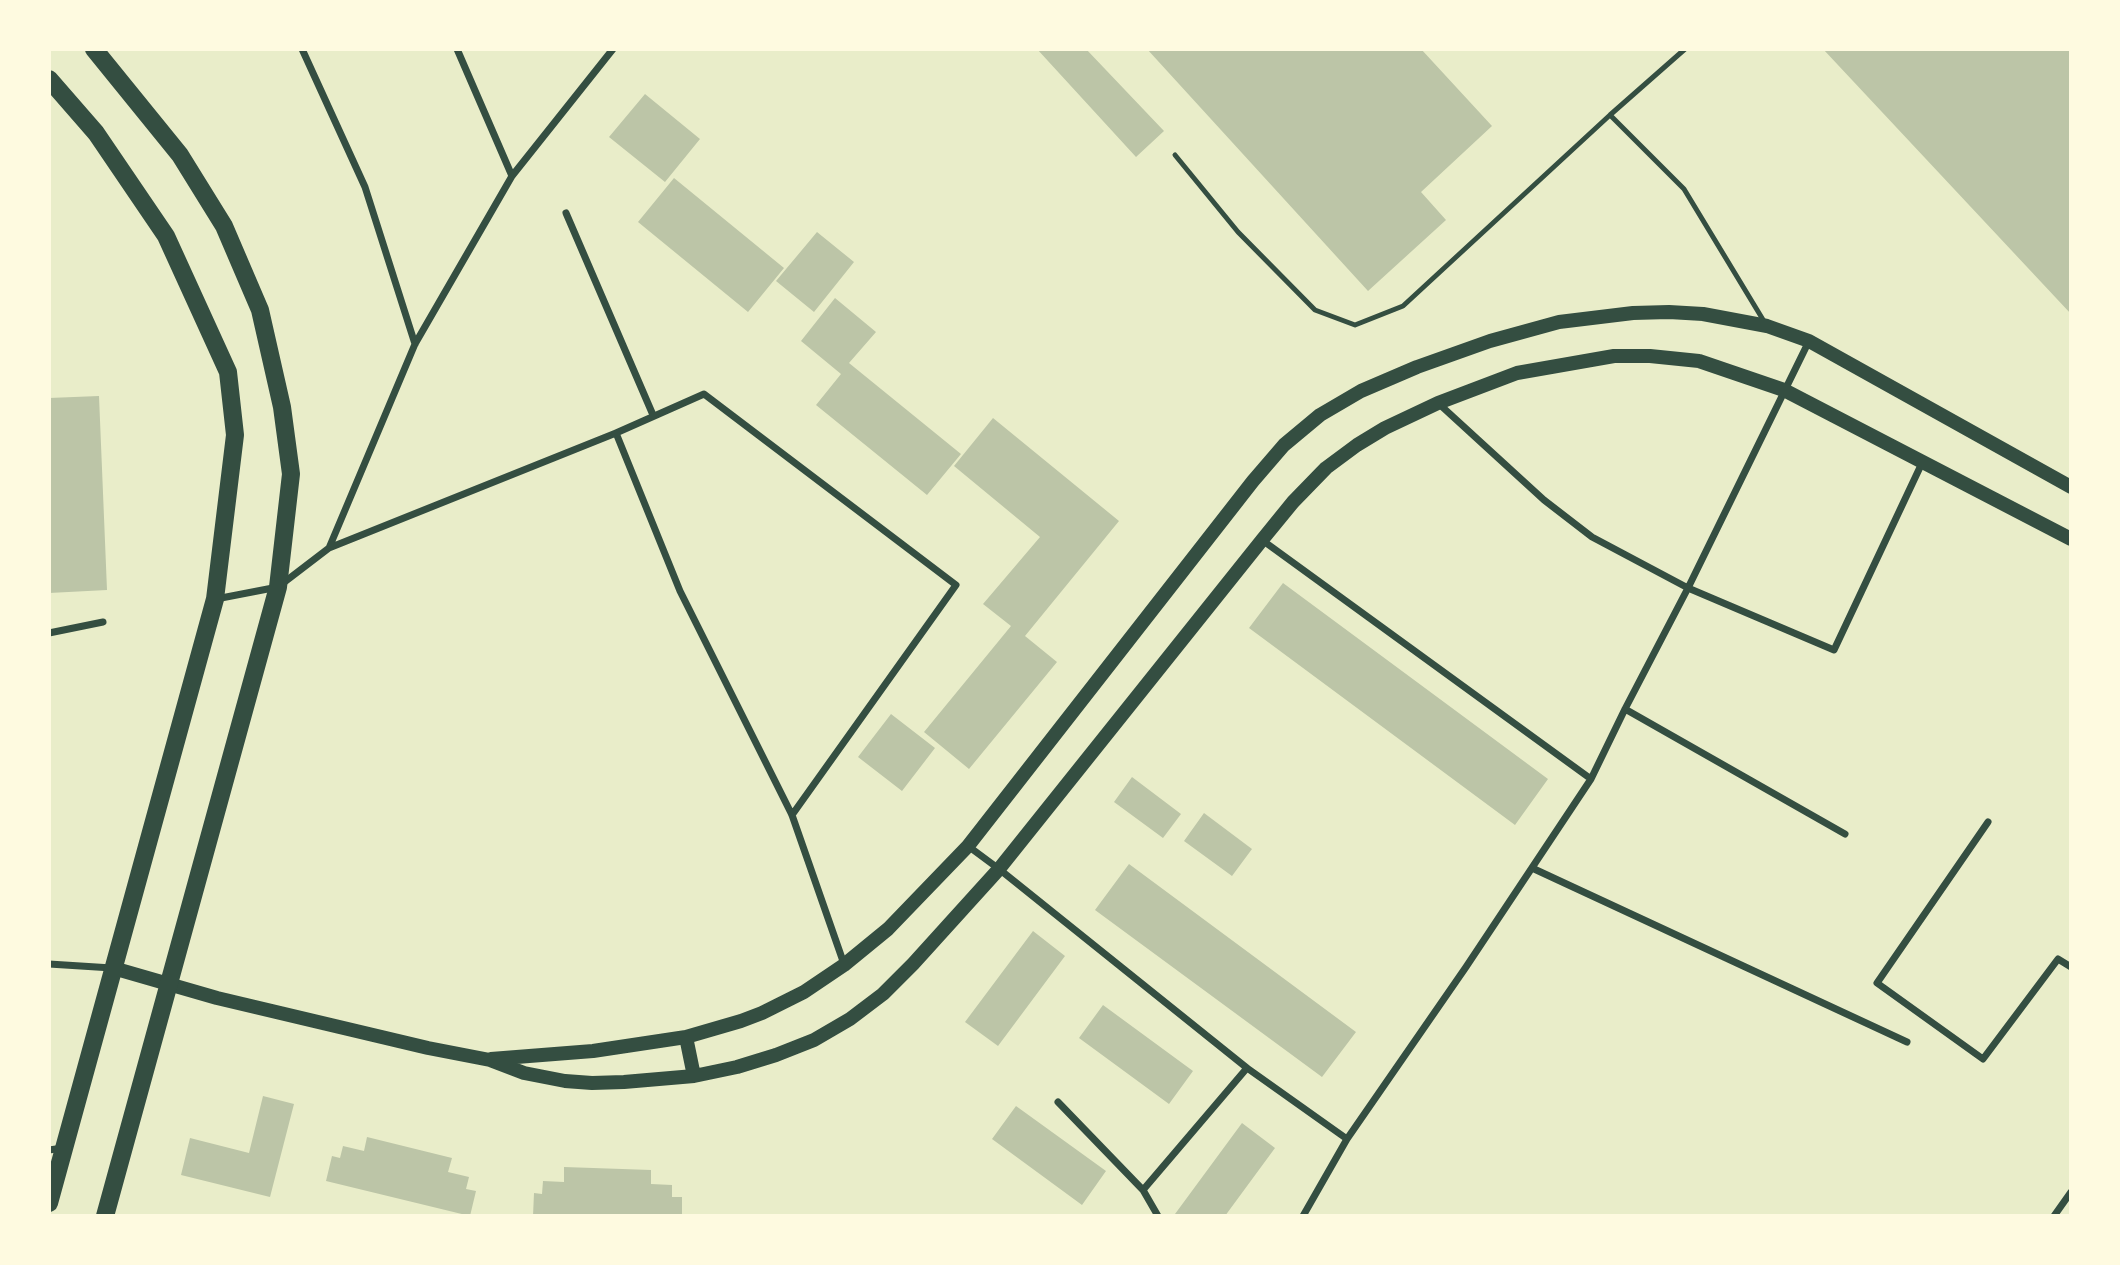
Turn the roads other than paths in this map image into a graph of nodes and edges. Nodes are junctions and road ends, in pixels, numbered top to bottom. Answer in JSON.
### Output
{"nodes":[{"id":1,"x":94,"y":49,"type":"edge"},
{"id":2,"x":302,"y":49,"type":"edge"},
{"id":3,"x":457,"y":49,"type":"edge"},
{"id":4,"x":613,"y":49,"type":"edge"},
{"id":5,"x":1685,"y":49,"type":"edge"},
{"id":6,"x":49,"y":79,"type":"edge"},
{"id":7,"x":1610,"y":115,"type":"junction"},
{"id":8,"x":1175,"y":155,"type":"dead end"},
{"id":9,"x":512,"y":176,"type":"junction"},
{"id":10,"x":566,"y":213,"type":"dead end"},
{"id":11,"x":1767,"y":326,"type":"junction"},
{"id":12,"x":1809,"y":341,"type":"junction"},
{"id":13,"x":415,"y":344,"type":"junction"},
{"id":14,"x":1784,"y":390,"type":"junction"},
{"id":15,"x":1437,"y":403,"type":"junction"},
{"id":16,"x":653,"y":415,"type":"junction"},
{"id":17,"x":616,"y":433,"type":"junction"},
{"id":18,"x":1922,"y":463,"type":"junction"},
{"id":19,"x":2071,"y":487,"type":"edge"},
{"id":20,"x":2071,"y":539,"type":"edge"},
{"id":21,"x":1262,"y":540,"type":"junction"},
{"id":22,"x":329,"y":548,"type":"junction"},
{"id":23,"x":278,"y":587,"type":"junction"},
{"id":24,"x":1688,"y":588,"type":"junction"},
{"id":25,"x":215,"y":599,"type":"junction"},
{"id":26,"x":103,"y":622,"type":"dead end"},
{"id":27,"x":49,"y":634,"type":"edge"},
{"id":28,"x":1625,"y":709,"type":"junction"},
{"id":29,"x":1591,"y":779,"type":"junction"},
{"id":30,"x":792,"y":815,"type":"junction"},
{"id":31,"x":1988,"y":822,"type":"dead end"},
{"id":32,"x":1845,"y":834,"type":"dead end"},
{"id":33,"x":968,"y":846,"type":"junction"},
{"id":34,"x":1532,"y":868,"type":"junction"},
{"id":35,"x":999,"y":869,"type":"junction"},
{"id":36,"x":49,"y":964,"type":"edge"},
{"id":37,"x":845,"y":965,"type":"junction"},
{"id":38,"x":2071,"y":967,"type":"edge"},
{"id":39,"x":113,"y":968,"type":"junction"},
{"id":40,"x":169,"y":985,"type":"junction"},
{"id":41,"x":686,"y":1037,"type":"junction"},
{"id":42,"x":1908,"y":1042,"type":"dead end"},
{"id":43,"x":490,"y":1060,"type":"junction"},
{"id":44,"x":1247,"y":1068,"type":"junction"},
{"id":45,"x":694,"y":1076,"type":"junction"},
{"id":46,"x":1058,"y":1102,"type":"dead end"},
{"id":47,"x":1347,"y":1139,"type":"junction"},
{"id":48,"x":56,"y":1149,"type":"edge"},
{"id":49,"x":1143,"y":1190,"type":"junction"},
{"id":50,"x":2071,"y":1192,"type":"edge"},
{"id":51,"x":49,"y":1203,"type":"edge"},
{"id":52,"x":105,"y":1216,"type":"edge"},
{"id":53,"x":1158,"y":1216,"type":"edge"},
{"id":54,"x":1303,"y":1216,"type":"edge"},
{"id":55,"x":2054,"y":1216,"type":"edge"}],
"edges":[{"from":1,"to":23,"type":"main road"},
{"from":2,"to":13,"type":"street"},
{"from":3,"to":9,"type":"street"},
{"from":4,"to":9,"type":"street"},
{"from":5,"to":7,"type":"lane"},
{"from":6,"to":25,"type":"main road"},
{"from":7,"to":8,"type":"lane"},
{"from":7,"to":11,"type":"lane"},
{"from":9,"to":13,"type":"street"},
{"from":10,"to":16,"type":"street"},
{"from":11,"to":12,"type":"main road"},
{"from":11,"to":33,"type":"main road"},
{"from":12,"to":14,"type":"street"},
{"from":12,"to":19,"type":"main road"},
{"from":13,"to":22,"type":"street"},
{"from":14,"to":15,"type":"main road"},
{"from":14,"to":18,"type":"main road"},
{"from":14,"to":24,"type":"street"},
{"from":15,"to":21,"type":"main road"},
{"from":15,"to":24,"type":"street"},
{"from":16,"to":17,"type":"street"},
{"from":16,"to":30,"type":"street"},
{"from":17,"to":22,"type":"street"},
{"from":17,"to":30,"type":"street"},
{"from":18,"to":20,"type":"main road"},
{"from":18,"to":24,"type":"street"},
{"from":21,"to":29,"type":"street"},
{"from":21,"to":35,"type":"main road"},
{"from":22,"to":23,"type":"street"},
{"from":23,"to":25,"type":"street"},
{"from":23,"to":40,"type":"main road"},
{"from":24,"to":28,"type":"street"},
{"from":25,"to":39,"type":"main road"},
{"from":26,"to":27,"type":"street"},
{"from":28,"to":29,"type":"street"},
{"from":28,"to":32,"type":"street"},
{"from":29,"to":34,"type":"street"},
{"from":30,"to":37,"type":"street"},
{"from":31,"to":38,"type":"street"},
{"from":33,"to":35,"type":"street"},
{"from":33,"to":37,"type":"main road"},
{"from":34,"to":42,"type":"street"},
{"from":34,"to":47,"type":"street"},
{"from":35,"to":44,"type":"street"},
{"from":35,"to":45,"type":"main road"},
{"from":36,"to":39,"type":"street"},
{"from":37,"to":41,"type":"main road"},
{"from":39,"to":40,"type":"main road"},
{"from":39,"to":48,"type":"main road"},
{"from":40,"to":43,"type":"main road"},
{"from":40,"to":52,"type":"main road"},
{"from":41,"to":43,"type":"main road"},
{"from":41,"to":45,"type":"main road"},
{"from":43,"to":45,"type":"main road"},
{"from":44,"to":47,"type":"street"},
{"from":44,"to":49,"type":"street"},
{"from":46,"to":49,"type":"street"},
{"from":47,"to":54,"type":"street"},
{"from":48,"to":51,"type":"main road"},
{"from":49,"to":53,"type":"street"},
{"from":50,"to":55,"type":"street"}]}
